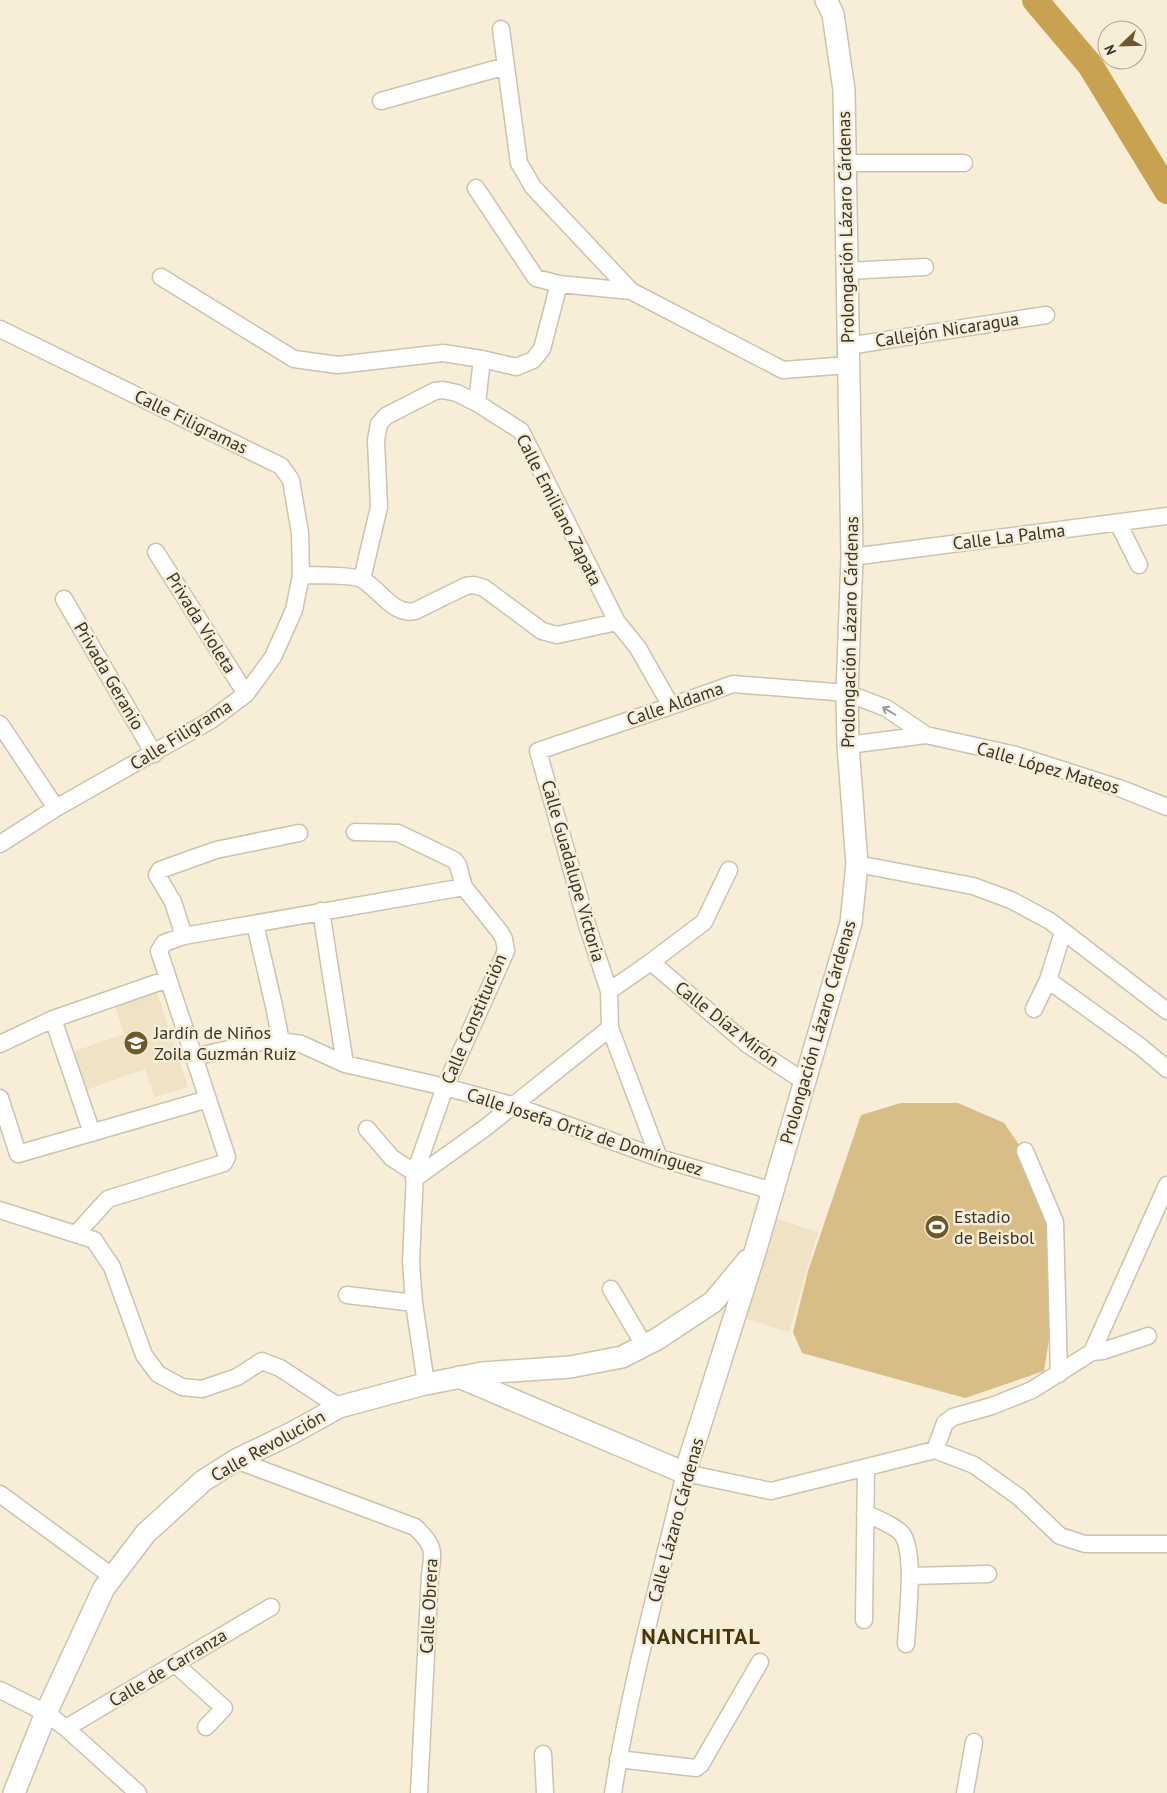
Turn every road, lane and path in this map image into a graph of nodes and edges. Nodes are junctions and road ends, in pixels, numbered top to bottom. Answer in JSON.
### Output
{"nodes":[{"id":1,"x":826,"y":0,"type":"edge"},
{"id":2,"x":501,"y":29,"type":"dead end"},
{"id":3,"x":506,"y":66,"type":"junction"},
{"id":4,"x":381,"y":101,"type":"dead end"},
{"id":5,"x":964,"y":162,"type":"dead end"},
{"id":6,"x":845,"y":163,"type":"junction"},
{"id":7,"x":476,"y":188,"type":"dead end"},
{"id":8,"x":926,"y":267,"type":"dead end"},
{"id":9,"x":847,"y":271,"type":"junction"},
{"id":10,"x":161,"y":278,"type":"dead end"},
{"id":11,"x":559,"y":284,"type":"junction"},
{"id":12,"x":631,"y":291,"type":"junction"},
{"id":13,"x":1046,"y":315,"type":"dead end"},
{"id":14,"x":0,"y":329,"type":"edge"},
{"id":15,"x":848,"y":356,"type":"junction"},
{"id":16,"x":482,"y":359,"type":"junction"},
{"id":17,"x":478,"y":404,"type":"junction"},
{"id":18,"x":1167,"y":516,"type":"edge"},
{"id":19,"x":1118,"y":522,"type":"junction"},
{"id":20,"x":156,"y":552,"type":"dead end"},
{"id":21,"x":852,"y":557,"type":"junction"},
{"id":22,"x":1139,"y":565,"type":"dead end"},
{"id":23,"x":300,"y":575,"type":"junction"},
{"id":24,"x":362,"y":579,"type":"junction"},
{"id":25,"x":64,"y":599,"type":"dead end"},
{"id":26,"x":617,"y":622,"type":"junction"},
{"id":27,"x":847,"y":693,"type":"junction"},
{"id":28,"x":246,"y":694,"type":"junction"},
{"id":29,"x":671,"y":706,"type":"junction"},
{"id":30,"x":0,"y":724,"type":"edge"},
{"id":31,"x":926,"y":735,"type":"junction"},
{"id":32,"x":848,"y":745,"type":"junction"},
{"id":33,"x":538,"y":751,"type":"joint"},
{"id":34,"x":154,"y":754,"type":"junction"},
{"id":35,"x":1167,"y":807,"type":"edge"},
{"id":36,"x":56,"y":808,"type":"junction"},
{"id":37,"x":355,"y":832,"type":"dead end"},
{"id":38,"x":299,"y":833,"type":"dead end"},
{"id":39,"x":0,"y":844,"type":"edge"},
{"id":40,"x":857,"y":864,"type":"junction"},
{"id":41,"x":729,"y":870,"type":"dead end"},
{"id":42,"x":464,"y":887,"type":"junction"},
{"id":43,"x":321,"y":911,"type":"junction"},
{"id":44,"x":255,"y":924,"type":"junction"},
{"id":45,"x":1063,"y":932,"type":"junction"},
{"id":46,"x":184,"y":936,"type":"junction"},
{"id":47,"x":651,"y":962,"type":"junction"},
{"id":48,"x":168,"y":979,"type":"junction"},
{"id":49,"x":1048,"y":980,"type":"junction"},
{"id":50,"x":609,"y":991,"type":"junction"},
{"id":51,"x":1034,"y":1009,"type":"dead end"},
{"id":52,"x":1167,"y":1011,"type":"edge"},
{"id":53,"x":53,"y":1018,"type":"junction"},
{"id":54,"x":610,"y":1028,"type":"junction"},
{"id":55,"x":281,"y":1041,"type":"junction"},
{"id":56,"x":0,"y":1044,"type":"edge"},
{"id":57,"x":193,"y":1057,"type":"junction"},
{"id":58,"x":345,"y":1064,"type":"junction"},
{"id":59,"x":1167,"y":1069,"type":"edge"},
{"id":60,"x":805,"y":1082,"type":"junction"},
{"id":61,"x":445,"y":1087,"type":"junction"},
{"id":62,"x":0,"y":1098,"type":"edge"},
{"id":63,"x":208,"y":1100,"type":"junction"},
{"id":64,"x":512,"y":1106,"type":"junction"},
{"id":65,"x":367,"y":1129,"type":"dead end"},
{"id":66,"x":92,"y":1133,"type":"junction"},
{"id":67,"x":1026,"y":1151,"type":"dead end"},
{"id":68,"x":659,"y":1158,"type":"junction"},
{"id":69,"x":415,"y":1176,"type":"junction"},
{"id":70,"x":1167,"y":1185,"type":"edge"},
{"id":71,"x":773,"y":1190,"type":"junction"},
{"id":72,"x":0,"y":1210,"type":"edge"},
{"id":73,"x":77,"y":1233,"type":"junction"},
{"id":74,"x":755,"y":1252,"type":"junction"},
{"id":75,"x":611,"y":1289,"type":"dead end"},
{"id":76,"x":347,"y":1295,"type":"dead end"},
{"id":77,"x":414,"y":1303,"type":"junction"},
{"id":78,"x":1148,"y":1336,"type":"dead end"},
{"id":79,"x":644,"y":1345,"type":"junction"},
{"id":80,"x":1092,"y":1352,"type":"junction"},
{"id":81,"x":1059,"y":1374,"type":"junction"},
{"id":82,"x":459,"y":1377,"type":"junction"},
{"id":83,"x":426,"y":1384,"type":"junction"},
{"id":84,"x":338,"y":1407,"type":"junction"},
{"id":85,"x":935,"y":1450,"type":"junction"},
{"id":86,"x":236,"y":1460,"type":"junction"},
{"id":87,"x":866,"y":1468,"type":"junction"},
{"id":88,"x":686,"y":1473,"type":"junction"},
{"id":89,"x":0,"y":1494,"type":"edge"},
{"id":90,"x":865,"y":1513,"type":"junction"},
{"id":91,"x":1167,"y":1544,"type":"edge"},
{"id":92,"x":988,"y":1574,"type":"dead end"},
{"id":93,"x":910,"y":1576,"type":"junction"},
{"id":94,"x":113,"y":1577,"type":"junction"},
{"id":95,"x":271,"y":1607,"type":"dead end"},
{"id":96,"x":864,"y":1620,"type":"dead end"},
{"id":97,"x":906,"y":1644,"type":"dead end"},
{"id":98,"x":760,"y":1662,"type":"dead end"},
{"id":99,"x":176,"y":1664,"type":"junction"},
{"id":100,"x":0,"y":1690,"type":"edge"},
{"id":101,"x":46,"y":1714,"type":"junction"},
{"id":102,"x":206,"y":1727,"type":"dead end"},
{"id":103,"x":66,"y":1728,"type":"junction"},
{"id":104,"x":974,"y":1742,"type":"dead end"},
{"id":105,"x":543,"y":1754,"type":"dead end"},
{"id":106,"x":618,"y":1759,"type":"junction"},
{"id":107,"x":14,"y":1793,"type":"edge"},
{"id":108,"x":138,"y":1793,"type":"edge"},
{"id":109,"x":419,"y":1793,"type":"edge"},
{"id":110,"x":546,"y":1793,"type":"edge"},
{"id":111,"x":613,"y":1793,"type":"edge"},
{"id":112,"x":965,"y":1793,"type":"edge"}],
"edges":[{"from":1,"to":6,"type":"main road","name":"Prolongación Lázaro Cárdenas"},
{"from":2,"to":3,"type":"street"},
{"from":3,"to":4,"type":"street"},
{"from":3,"to":12,"type":"street"},
{"from":5,"to":6,"type":"street"},
{"from":6,"to":9,"type":"main road","name":"Prolongación Lázaro Cárdenas"},
{"from":7,"to":11,"type":"street"},
{"from":8,"to":9,"type":"street"},
{"from":9,"to":15,"type":"main road","name":"Prolongación Lázaro Cárdenas"},
{"from":10,"to":16,"type":"street"},
{"from":11,"to":12,"type":"street"},
{"from":11,"to":16,"type":"street"},
{"from":12,"to":15,"type":"street","name":"Callejón Nicaragua"},
{"from":13,"to":15,"type":"street","name":"Callejón Nicaragua"},
{"from":14,"to":23,"type":"street","name":"Calle Filigramas"},
{"from":15,"to":21,"type":"main road","name":"Prolongación Lázaro Cárdenas"},
{"from":16,"to":17,"type":"street"},
{"from":17,"to":24,"type":"street","name":"Calle Emiliano Zapata"},
{"from":17,"to":26,"type":"street","name":"Calle Emiliano Zapata"},
{"from":18,"to":19,"type":"street","name":"Calle La Palma"},
{"from":19,"to":21,"type":"street","name":"Calle La Palma"},
{"from":19,"to":22,"type":"street"},
{"from":20,"to":28,"type":"street","name":"Privada Violeta"},
{"from":21,"to":27,"type":"main road","name":"Prolongación Lázaro Cárdenas"},
{"from":23,"to":24,"type":"street"},
{"from":23,"to":28,"type":"street","name":"Calle Filigrama"},
{"from":24,"to":26,"type":"street"},
{"from":25,"to":34,"type":"street","name":"Privada Geranio"},
{"from":26,"to":29,"type":"street","name":"Calle Emiliano Zapata"},
{"from":27,"to":29,"type":"street","name":"Calle Aldama"},
{"from":31,"to":27,"type":"street","name":"Calle López Mateos","one_way":true},
{"from":27,"to":32,"type":"main road","name":"Prolongación Lázaro Cárdenas"},
{"from":28,"to":34,"type":"street","name":"Calle Filigrama"},
{"from":29,"to":33,"type":"street","name":"Calle Aldama"},
{"from":30,"to":36,"type":"street"},
{"from":31,"to":32,"type":"street","name":"Calle López Mateos"},
{"from":31,"to":35,"type":"street","name":"Calle López Mateos"},
{"from":32,"to":40,"type":"main road","name":"Prolongación Lázaro Cárdenas"},
{"from":33,"to":50,"type":"street","name":"Calle Guadalupe Victoria"},
{"from":34,"to":36,"type":"street","name":"Calle Filigrama"},
{"from":36,"to":39,"type":"street","name":"Calle Filigrama"},
{"from":37,"to":42,"type":"street"},
{"from":38,"to":46,"type":"street"},
{"from":40,"to":45,"type":"street"},
{"from":40,"to":60,"type":"main road","name":"Prolongación Lázaro Cárdenas"},
{"from":41,"to":47,"type":"street"},
{"from":42,"to":43,"type":"street"},
{"from":42,"to":61,"type":"street","name":"Calle Constitución"},
{"from":43,"to":44,"type":"street"},
{"from":43,"to":58,"type":"street"},
{"from":44,"to":46,"type":"street"},
{"from":44,"to":55,"type":"street"},
{"from":45,"to":49,"type":"street"},
{"from":45,"to":52,"type":"street"},
{"from":46,"to":48,"type":"street"},
{"from":47,"to":50,"type":"street"},
{"from":47,"to":60,"type":"street","name":"Calle Díaz Mirón"},
{"from":48,"to":53,"type":"street"},
{"from":48,"to":57,"type":"street"},
{"from":49,"to":51,"type":"street"},
{"from":49,"to":59,"type":"street"},
{"from":50,"to":54,"type":"street","name":"Calle Guadalupe Victoria"},
{"from":53,"to":56,"type":"street"},
{"from":53,"to":66,"type":"street"},
{"from":54,"to":64,"type":"street"},
{"from":54,"to":68,"type":"street"},
{"from":55,"to":57,"type":"street","name":"Calle Josefa Ortiz de Domínguez"},
{"from":55,"to":58,"type":"street","name":"Calle Josefa Ortiz de Domínguez"},
{"from":57,"to":63,"type":"street"},
{"from":58,"to":61,"type":"street","name":"Calle Josefa Ortiz de Domínguez"},
{"from":60,"to":71,"type":"main road","name":"Prolongación Lázaro Cárdenas"},
{"from":61,"to":64,"type":"street","name":"Calle Josefa Ortiz de Domínguez"},
{"from":61,"to":69,"type":"street","name":"Calle Constitución"},
{"from":62,"to":66,"type":"street"},
{"from":63,"to":66,"type":"street"},
{"from":63,"to":73,"type":"street"},
{"from":64,"to":68,"type":"street","name":"Calle Josefa Ortiz de Domínguez"},
{"from":64,"to":69,"type":"street"},
{"from":65,"to":69,"type":"street"},
{"from":67,"to":81,"type":"street"},
{"from":68,"to":71,"type":"street","name":"Calle Josefa Ortiz de Domínguez"},
{"from":69,"to":77,"type":"street","name":"Calle Constitución"},
{"from":70,"to":80,"type":"street"},
{"from":71,"to":74,"type":"main road","name":"Prolongación Lázaro Cárdenas"},
{"from":72,"to":73,"type":"street"},
{"from":73,"to":84,"type":"street"},
{"from":74,"to":79,"type":"main road","name":"Calle Revolución"},
{"from":74,"to":88,"type":"main road","name":"Calle Lázaro Cárdenas"},
{"from":75,"to":79,"type":"street"},
{"from":76,"to":77,"type":"street"},
{"from":77,"to":83,"type":"street","name":"Calle Constitución"},
{"from":78,"to":80,"type":"street"},
{"from":79,"to":82,"type":"main road","name":"Calle Revolución"},
{"from":80,"to":81,"type":"street"},
{"from":81,"to":85,"type":"street"},
{"from":82,"to":83,"type":"main road","name":"Calle Revolución"},
{"from":82,"to":88,"type":"main road"},
{"from":83,"to":84,"type":"main road","name":"Calle Revolución"},
{"from":84,"to":86,"type":"main road","name":"Calle Revolución"},
{"from":85,"to":87,"type":"street"},
{"from":85,"to":91,"type":"street"},
{"from":86,"to":94,"type":"main road","name":"Calle Revolución"},
{"from":86,"to":109,"type":"street","name":"Calle Obrera"},
{"from":87,"to":88,"type":"street"},
{"from":87,"to":90,"type":"street"},
{"from":88,"to":106,"type":"street","name":"Calle Lázaro Cárdenas"},
{"from":89,"to":94,"type":"street"},
{"from":90,"to":93,"type":"street"},
{"from":90,"to":96,"type":"street"},
{"from":92,"to":93,"type":"street"},
{"from":93,"to":97,"type":"street"},
{"from":94,"to":101,"type":"main road","name":"Calle Revolución"},
{"from":95,"to":99,"type":"street","name":"Calle de Carranza"},
{"from":98,"to":106,"type":"street"},
{"from":99,"to":102,"type":"street"},
{"from":99,"to":103,"type":"street","name":"Calle de Carranza"},
{"from":100,"to":101,"type":"street"},
{"from":101,"to":103,"type":"street"},
{"from":101,"to":107,"type":"main road","name":"Calle Revolución"},
{"from":103,"to":108,"type":"street"},
{"from":104,"to":112,"type":"street"},
{"from":105,"to":110,"type":"street"},
{"from":106,"to":111,"type":"street","name":"Calle Lázaro Cárdenas"}]}
